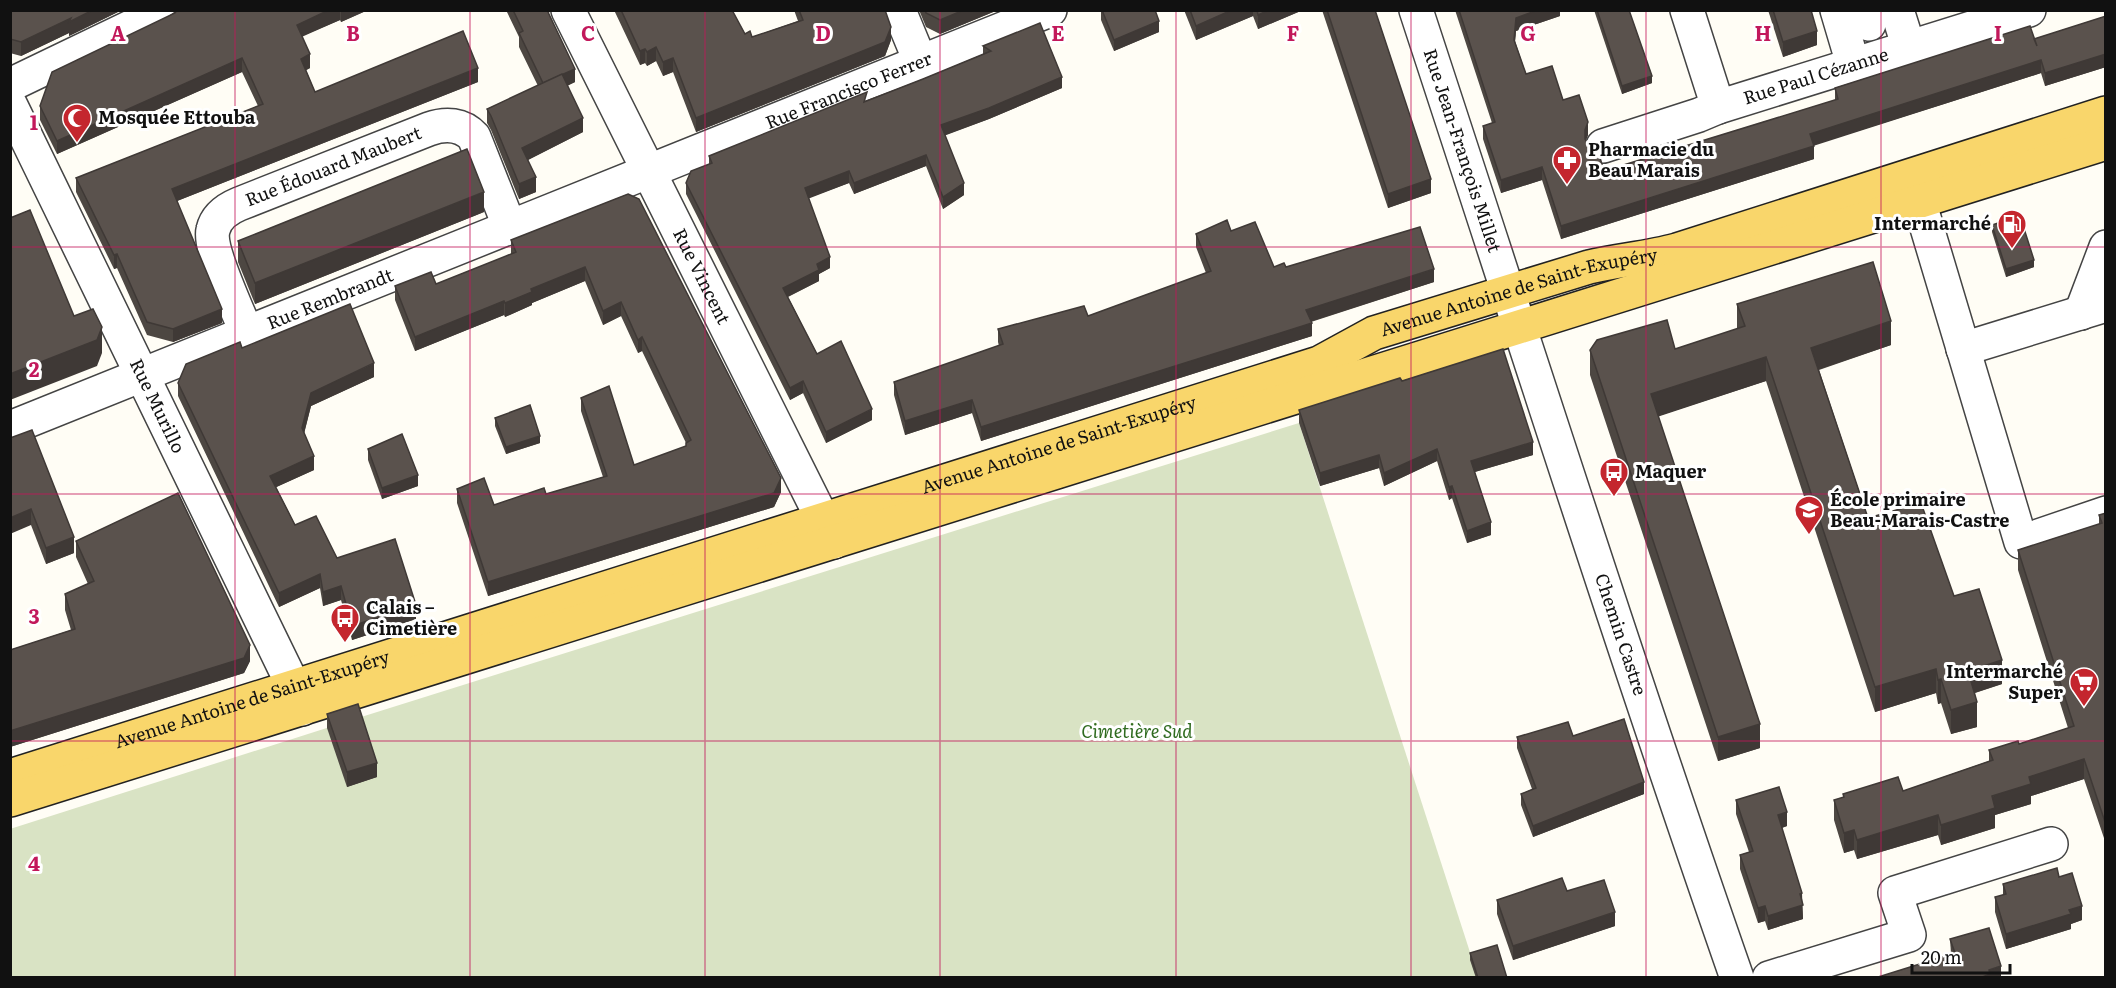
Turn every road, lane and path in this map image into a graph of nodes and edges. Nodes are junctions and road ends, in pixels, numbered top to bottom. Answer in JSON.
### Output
{"nodes":[{"id":1,"x":166,"y":10,"type":"edge"},
{"id":2,"x":568,"y":10,"type":"edge"},
{"id":3,"x":899,"y":10,"type":"edge"},
{"id":4,"x":1050,"y":10,"type":"edge"},
{"id":5,"x":1416,"y":10,"type":"edge"},
{"id":6,"x":1687,"y":10,"type":"edge"},
{"id":7,"x":1837,"y":10,"type":"edge"},
{"id":8,"x":2029,"y":10,"type":"edge"},
{"id":9,"x":1877,"y":15,"type":"edge"},
{"id":10,"x":1909,"y":48,"type":"junction"},
{"id":11,"x":920,"y":61,"type":"junction"},
{"id":12,"x":1854,"y":64,"type":"junction"},
{"id":13,"x":10,"y":85,"type":"edge"},
{"id":14,"x":10,"y":104,"type":"edge"},
{"id":15,"x":1718,"y":107,"type":"junction"},
{"id":16,"x":2106,"y":113,"type":"edge"},
{"id":17,"x":2106,"y":143,"type":"edge"},
{"id":18,"x":1603,"y":146,"type":"dead end"},
{"id":19,"x":650,"y":172,"type":"junction"},
{"id":20,"x":1919,"y":201,"type":"junction"},
{"id":21,"x":510,"y":228,"type":"junction"},
{"id":22,"x":2106,"y":247,"type":"edge"},
{"id":23,"x":1509,"y":291,"type":"junction"},
{"id":24,"x":2093,"y":309,"type":"edge"},
{"id":25,"x":1520,"y":325,"type":"junction"},
{"id":26,"x":247,"y":334,"type":"junction"},
{"id":27,"x":1963,"y":349,"type":"junction"},
{"id":28,"x":143,"y":376,"type":"junction"},
{"id":29,"x":10,"y":428,"type":"edge"},
{"id":30,"x":2106,"y":513,"type":"edge"},
{"id":31,"x":828,"y":531,"type":"junction"},
{"id":32,"x":298,"y":697,"type":"junction"},
{"id":33,"x":10,"y":776,"type":"edge"},
{"id":34,"x":10,"y":801,"type":"edge"},
{"id":35,"x":2051,"y":843,"type":"dead end"},
{"id":36,"x":1737,"y":978,"type":"edge"},
{"id":37,"x":1769,"y":978,"type":"edge"}],
"edges":[{"from":1,"to":13,"type":"street"},
{"from":2,"to":19,"type":"street","name":"Rue Vincent"},
{"from":3,"to":11,"type":"street"},
{"from":4,"to":11,"type":"street","name":"Rue Francisco Ferrer"},
{"from":5,"to":23,"type":"street","name":"Rue Jean-François Millet"},
{"from":6,"to":15,"type":"street"},
{"from":7,"to":12,"type":"street"},
{"from":8,"to":10,"type":"street","name":"Rue Paul Cézanne"},
{"from":9,"to":10,"type":"street"},
{"from":10,"to":12,"type":"street","name":"Rue Paul Cézanne"},
{"from":11,"to":19,"type":"street","name":"Rue Francisco Ferrer"},
{"from":12,"to":15,"type":"street","name":"Rue Paul Cézanne"},
{"from":14,"to":28,"type":"street","name":"Rue Murillo"},
{"from":15,"to":18,"type":"street","name":"Rue Paul Cézanne"},
{"from":16,"to":23,"type":"main road","name":"Avenue Antoine de Saint-Exupéry"},
{"from":17,"to":20,"type":"main road","name":"Avenue Antoine de Saint-Exupéry"},
{"from":19,"to":21,"type":"street","name":"Rue Rembrandt"},
{"from":19,"to":31,"type":"street","name":"Rue Vincent"},
{"from":20,"to":25,"type":"main road","name":"Avenue Antoine de Saint-Exupéry"},
{"from":20,"to":27,"type":"street"},
{"from":21,"to":26,"type":"street","name":"Rue Rembrandt"},
{"from":21,"to":26,"type":"street","name":"Rue Édouard Maubert"},
{"from":22,"to":24,"type":"street"},
{"from":23,"to":25,"type":"street","name":"Chemin Castre"},
{"from":23,"to":31,"type":"main road","name":"Avenue Antoine de Saint-Exupéry"},
{"from":24,"to":27,"type":"street"},
{"from":25,"to":31,"type":"main road","name":"Avenue Antoine de Saint-Exupéry"},
{"from":25,"to":36,"type":"street","name":"Chemin Castre"},
{"from":26,"to":28,"type":"street","name":"Rue Rembrandt"},
{"from":27,"to":30,"type":"street"},
{"from":28,"to":29,"type":"street","name":"Rue Rembrandt"},
{"from":28,"to":32,"type":"street","name":"Rue Murillo"},
{"from":31,"to":32,"type":"main road","name":"Avenue Antoine de Saint-Exupéry"},
{"from":32,"to":33,"type":"main road","name":"Avenue Antoine de Saint-Exupéry"},
{"from":32,"to":34,"type":"main road","name":"Avenue Antoine de Saint-Exupéry"},
{"from":35,"to":37,"type":"street"}]}
